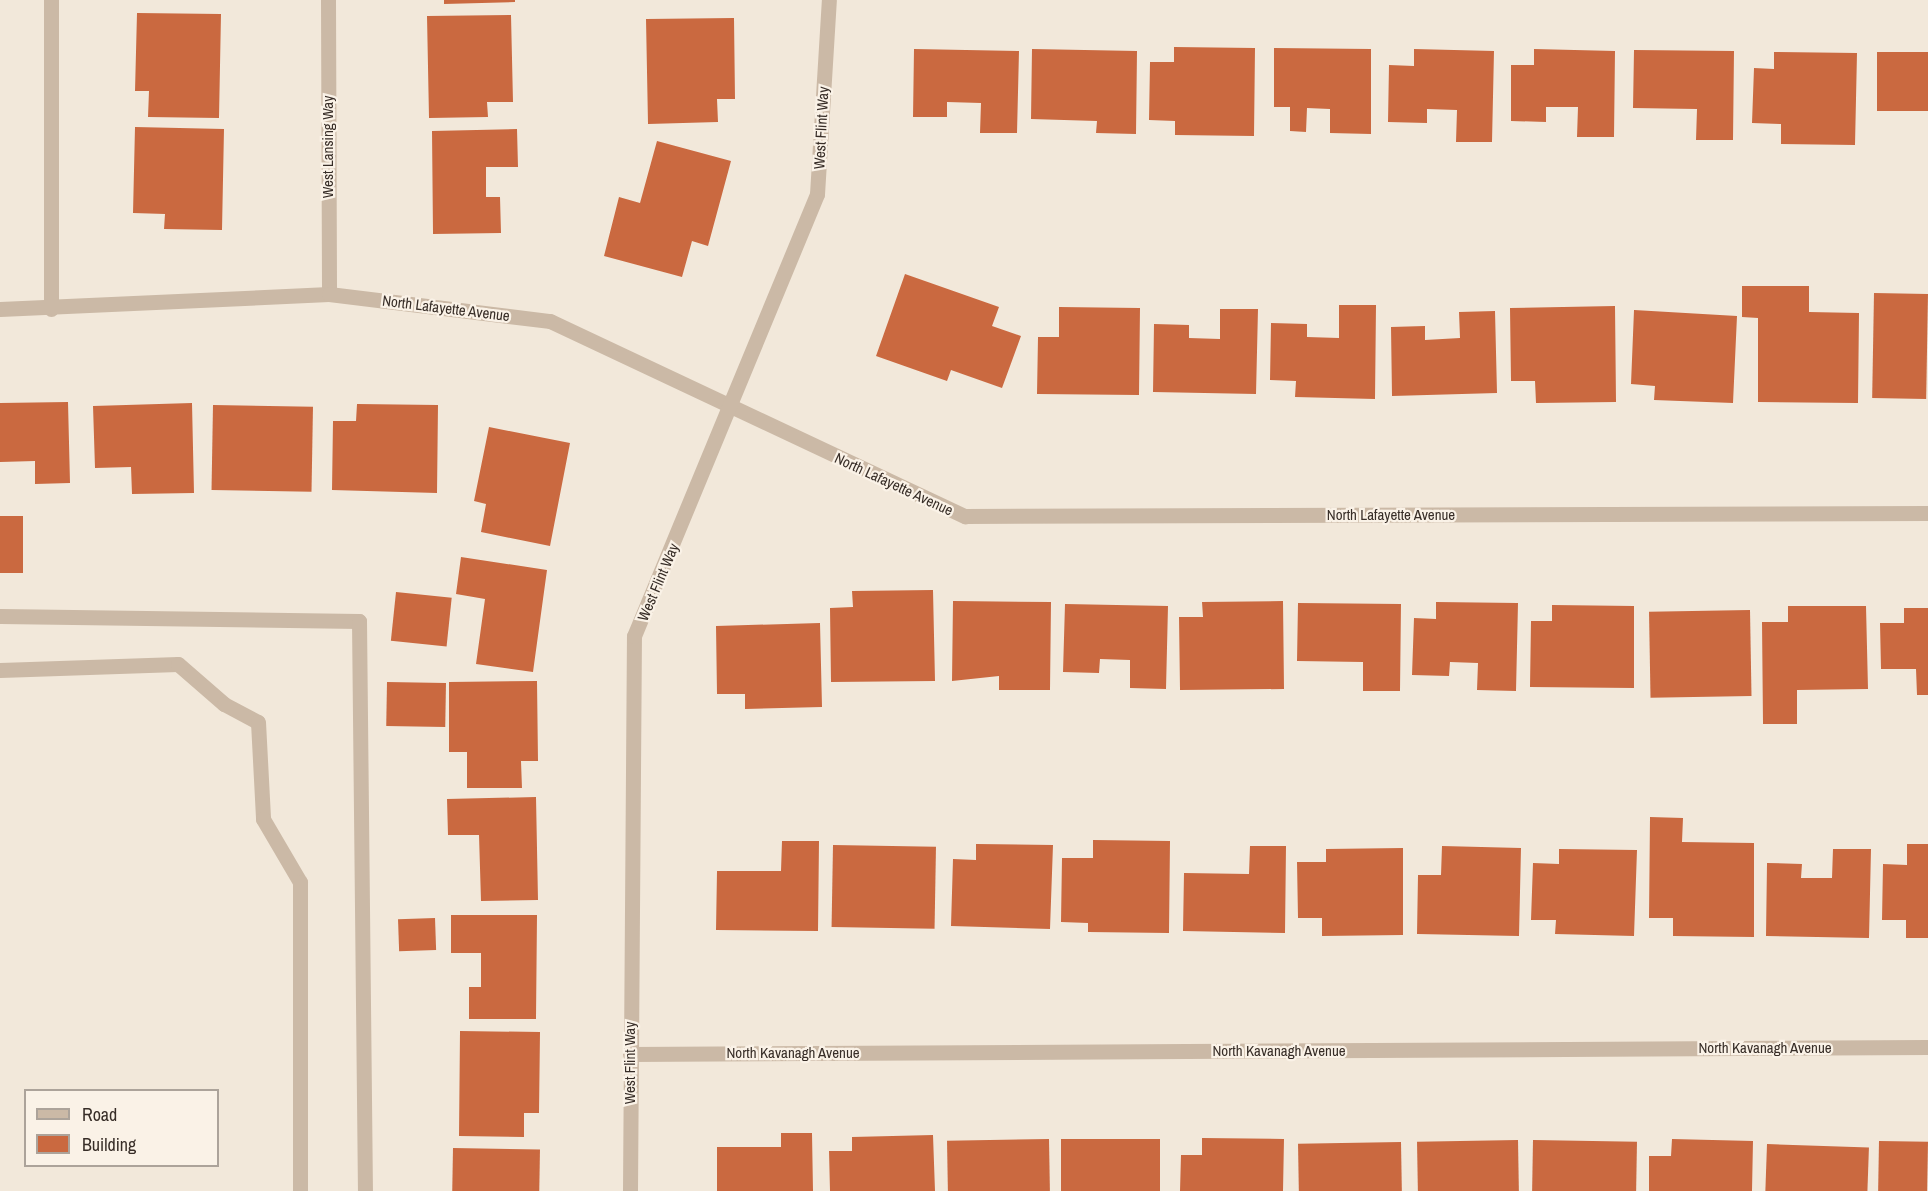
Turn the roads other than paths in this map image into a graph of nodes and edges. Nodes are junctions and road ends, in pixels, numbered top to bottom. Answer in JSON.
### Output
{"nodes":[{"id":1,"x":51,"y":0,"type":"edge"},
{"id":2,"x":328,"y":0,"type":"edge"},
{"id":3,"x":829,"y":0,"type":"edge"},
{"id":4,"x":329,"y":294,"type":"junction"},
{"id":5,"x":0,"y":309,"type":"edge"},
{"id":6,"x":51,"y":309,"type":"junction"},
{"id":7,"x":732,"y":410,"type":"junction"},
{"id":8,"x":1928,"y":513,"type":"edge"},
{"id":9,"x":0,"y":616,"type":"edge"},
{"id":10,"x":0,"y":670,"type":"edge"},
{"id":11,"x":1928,"y":1047,"type":"edge"},
{"id":12,"x":630,"y":1054,"type":"junction"},
{"id":13,"x":300,"y":1191,"type":"edge"},
{"id":14,"x":364,"y":1191,"type":"edge"},
{"id":15,"x":630,"y":1191,"type":"edge"}],
"edges":[{"from":1,"to":6,"type":"street"},
{"from":2,"to":4,"type":"street","name":"West Lansing Way"},
{"from":3,"to":7,"type":"street","name":"West Flint Way"},
{"from":4,"to":6,"type":"street","name":"North Lafayette Avenue"},
{"from":4,"to":7,"type":"street","name":"North Lafayette Avenue"},
{"from":5,"to":6,"type":"street","name":"North Lafayette Avenue"},
{"from":7,"to":8,"type":"street","name":"North Lafayette Avenue"},
{"from":7,"to":12,"type":"street","name":"West Flint Way"},
{"from":9,"to":14,"type":"street"},
{"from":10,"to":13,"type":"street"},
{"from":11,"to":12,"type":"street","name":"North Kavanagh Avenue"},
{"from":12,"to":15,"type":"street","name":"West Flint Way"}]}
